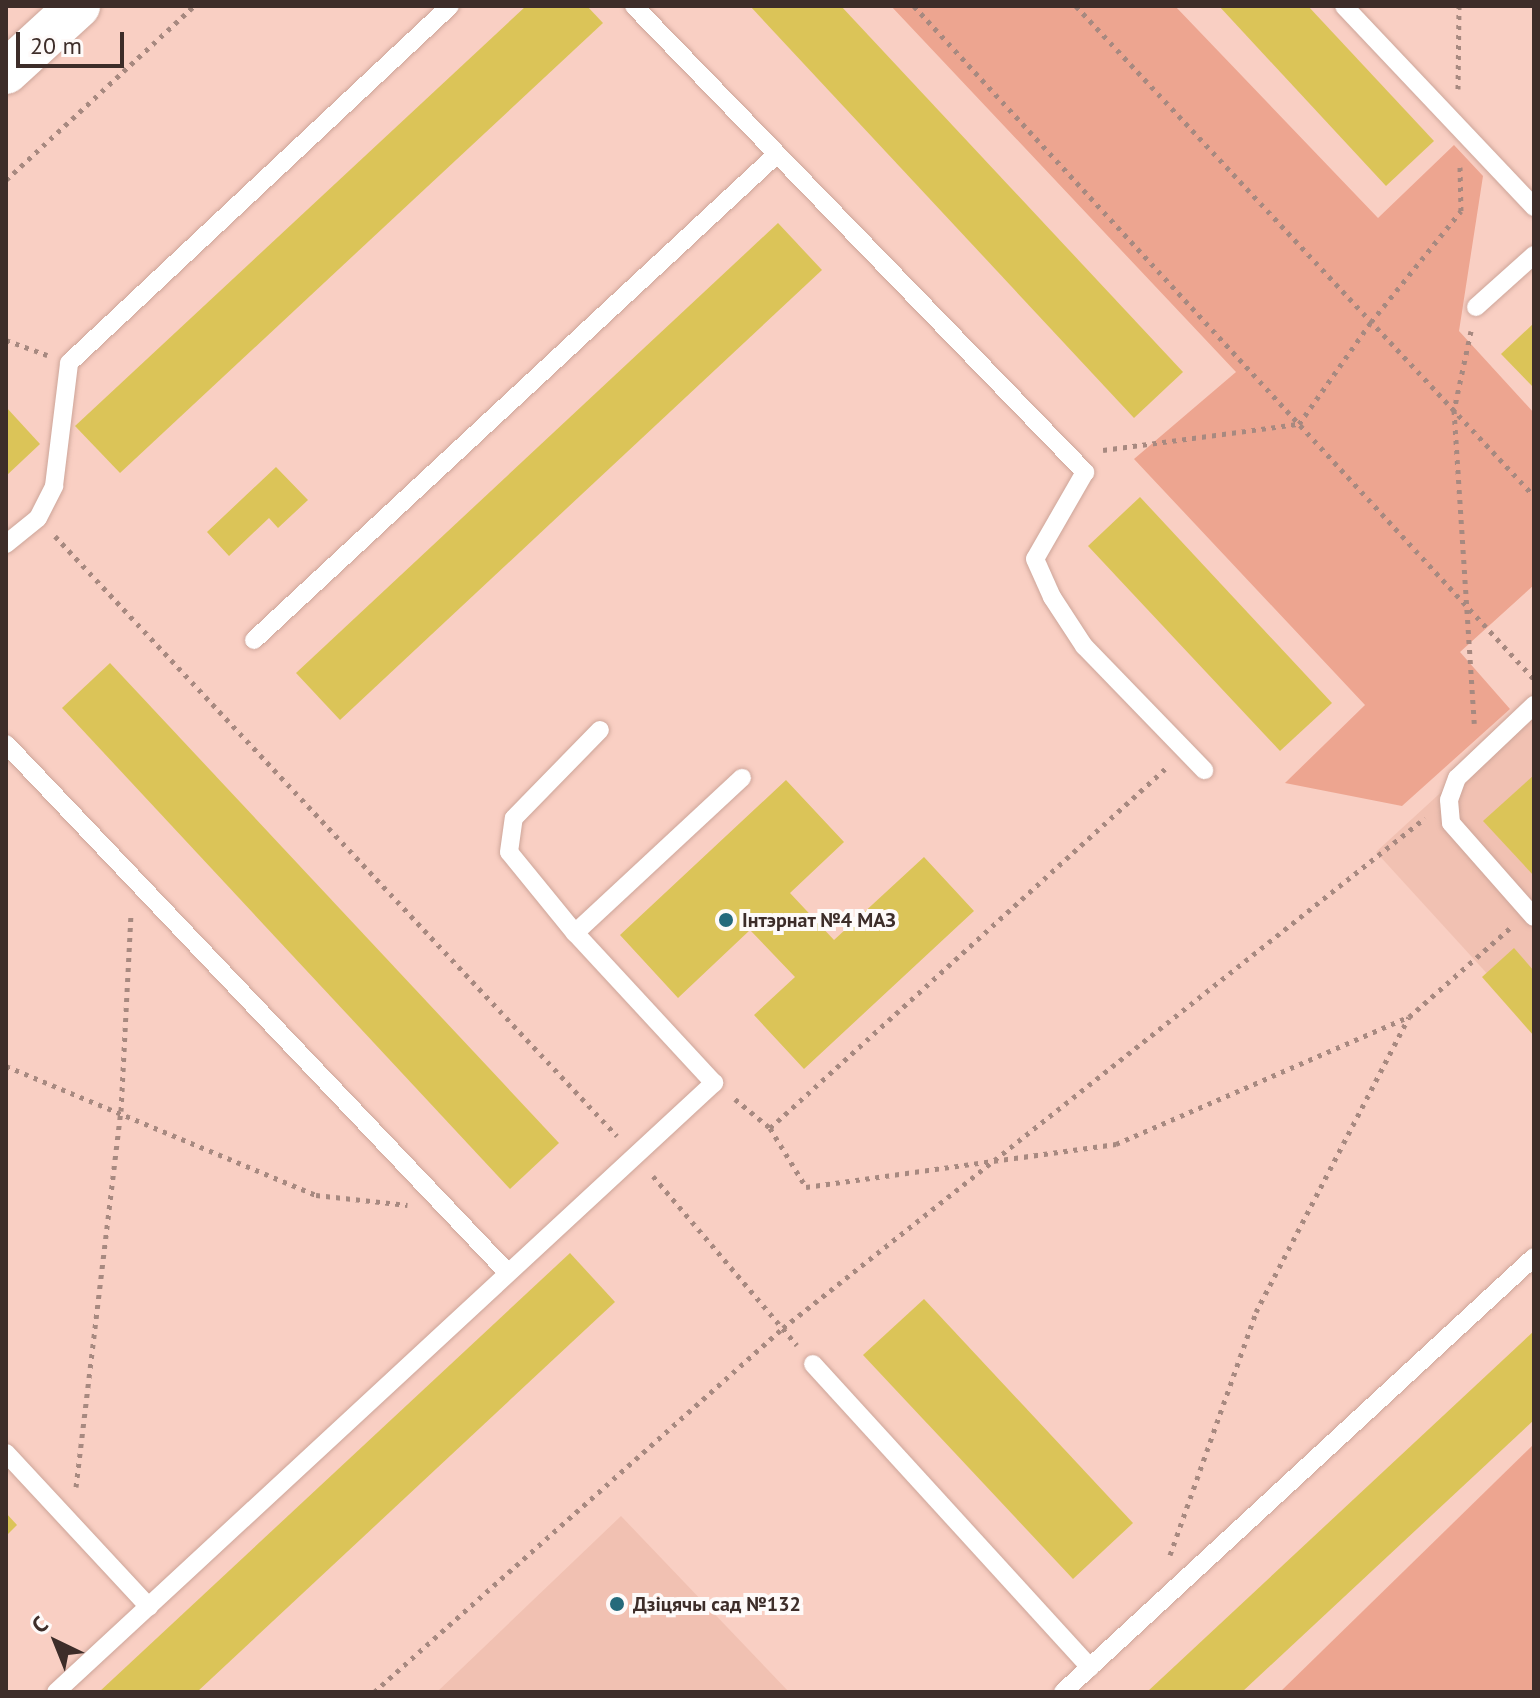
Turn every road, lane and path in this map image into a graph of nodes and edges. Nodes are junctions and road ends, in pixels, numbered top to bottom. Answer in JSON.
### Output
{"nodes":[{"id":1,"x":78,"y":6,"type":"edge"},
{"id":2,"x":194,"y":6,"type":"edge"},
{"id":3,"x":450,"y":6,"type":"edge"},
{"id":4,"x":634,"y":6,"type":"edge"},
{"id":5,"x":914,"y":6,"type":"edge"},
{"id":6,"x":1076,"y":6,"type":"edge"},
{"id":7,"x":1344,"y":6,"type":"edge"},
{"id":8,"x":1459,"y":6,"type":"edge"},
{"id":9,"x":6,"y":72,"type":"edge"},
{"id":10,"x":1458,"y":126,"type":"junction"},
{"id":11,"x":777,"y":154,"type":"junction"},
{"id":12,"x":6,"y":180,"type":"edge"},
{"id":13,"x":1534,"y":207,"type":"edge"},
{"id":14,"x":1534,"y":255,"type":"edge"},
{"id":15,"x":1476,"y":307,"type":"joint"},
{"id":16,"x":1371,"y":322,"type":"junction"},
{"id":17,"x":6,"y":340,"type":"edge"},
{"id":18,"x":69,"y":363,"type":"junction"},
{"id":19,"x":1454,"y":410,"type":"junction"},
{"id":20,"x":1299,"y":424,"type":"junction"},
{"id":21,"x":1069,"y":455,"type":"junction"},
{"id":22,"x":1534,"y":496,"type":"edge"},
{"id":23,"x":38,"y":518,"type":"junction"},
{"id":24,"x":6,"y":544,"type":"edge"},
{"id":25,"x":1466,"y":605,"type":"junction"},
{"id":26,"x":254,"y":640,"type":"dead end"},
{"id":27,"x":1534,"y":679,"type":"edge"},
{"id":28,"x":1534,"y":705,"type":"edge"},
{"id":29,"x":600,"y":730,"type":"dead end"},
{"id":30,"x":6,"y":744,"type":"edge"},
{"id":31,"x":1186,"y":752,"type":"junction"},
{"id":32,"x":1477,"y":760,"type":"junction"},
{"id":33,"x":1204,"y":770,"type":"dead end"},
{"id":34,"x":742,"y":778,"type":"dead end"},
{"id":35,"x":1449,"y":800,"type":"junction"},
{"id":36,"x":133,"y":878,"type":"junction"},
{"id":37,"x":1532,"y":914,"type":"edge"},
{"id":38,"x":575,"y":933,"type":"junction"},
{"id":39,"x":1409,"y":1017,"type":"junction"},
{"id":40,"x":6,"y":1066,"type":"edge"},
{"id":41,"x":714,"y":1083,"type":"junction"},
{"id":42,"x":121,"y":1111,"type":"junction"},
{"id":43,"x":770,"y":1128,"type":"junction"},
{"id":44,"x":635,"y":1155,"type":"junction"},
{"id":45,"x":992,"y":1158,"type":"junction"},
{"id":46,"x":449,"y":1210,"type":"junction"},
{"id":47,"x":1534,"y":1257,"type":"edge"},
{"id":48,"x":508,"y":1273,"type":"junction"},
{"id":49,"x":783,"y":1328,"type":"junction"},
{"id":50,"x":813,"y":1364,"type":"joint"},
{"id":51,"x":6,"y":1453,"type":"edge"},
{"id":52,"x":72,"y":1524,"type":"junction"},
{"id":53,"x":149,"y":1607,"type":"junction"},
{"id":54,"x":1150,"y":1612,"type":"junction"},
{"id":55,"x":1090,"y":1667,"type":"junction"},
{"id":56,"x":56,"y":1692,"type":"edge"},
{"id":57,"x":374,"y":1692,"type":"edge"},
{"id":58,"x":1063,"y":1692,"type":"edge"}],
"edges":[{"from":1,"to":9,"type":"street"},
{"from":2,"to":12,"type":"path"},
{"from":3,"to":18,"type":"lane"},
{"from":4,"to":11,"type":"lane"},
{"from":5,"to":20,"type":"path"},
{"from":6,"to":16,"type":"path"},
{"from":7,"to":10,"type":"lane"},
{"from":8,"to":10,"type":"path"},
{"from":10,"to":13,"type":"lane"},
{"from":10,"to":16,"type":"path"},
{"from":11,"to":21,"type":"lane"},
{"from":11,"to":26,"type":"lane"},
{"from":14,"to":15,"type":"lane"},
{"from":15,"to":19,"type":"path"},
{"from":16,"to":19,"type":"path"},
{"from":16,"to":20,"type":"path"},
{"from":17,"to":18,"type":"path"},
{"from":18,"to":23,"type":"lane"},
{"from":19,"to":22,"type":"path"},
{"from":19,"to":25,"type":"path"},
{"from":20,"to":21,"type":"path"},
{"from":20,"to":25,"type":"path"},
{"from":21,"to":31,"type":"lane"},
{"from":23,"to":24,"type":"lane"},
{"from":23,"to":44,"type":"path"},
{"from":25,"to":27,"type":"path"},
{"from":25,"to":32,"type":"path"},
{"from":28,"to":32,"type":"lane"},
{"from":29,"to":38,"type":"lane"},
{"from":30,"to":36,"type":"lane"},
{"from":31,"to":33,"type":"lane"},
{"from":31,"to":43,"type":"path"},
{"from":32,"to":35,"type":"lane"},
{"from":34,"to":38,"type":"lane"},
{"from":35,"to":37,"type":"lane"},
{"from":35,"to":45,"type":"path"},
{"from":36,"to":42,"type":"path"},
{"from":36,"to":46,"type":"lane"},
{"from":37,"to":39,"type":"path"},
{"from":38,"to":41,"type":"lane"},
{"from":39,"to":45,"type":"path"},
{"from":39,"to":54,"type":"path"},
{"from":40,"to":42,"type":"path"},
{"from":41,"to":43,"type":"path"},
{"from":41,"to":44,"type":"lane"},
{"from":42,"to":46,"type":"path"},
{"from":42,"to":52,"type":"path"},
{"from":43,"to":45,"type":"path"},
{"from":44,"to":48,"type":"lane"},
{"from":44,"to":49,"type":"path"},
{"from":45,"to":49,"type":"path"},
{"from":46,"to":48,"type":"lane"},
{"from":47,"to":54,"type":"lane"},
{"from":48,"to":53,"type":"lane"},
{"from":49,"to":50,"type":"path"},
{"from":49,"to":57,"type":"path"},
{"from":50,"to":55,"type":"lane"},
{"from":51,"to":52,"type":"lane"},
{"from":52,"to":53,"type":"lane"},
{"from":53,"to":56,"type":"lane"},
{"from":54,"to":55,"type":"lane"},
{"from":55,"to":58,"type":"lane"}]}
